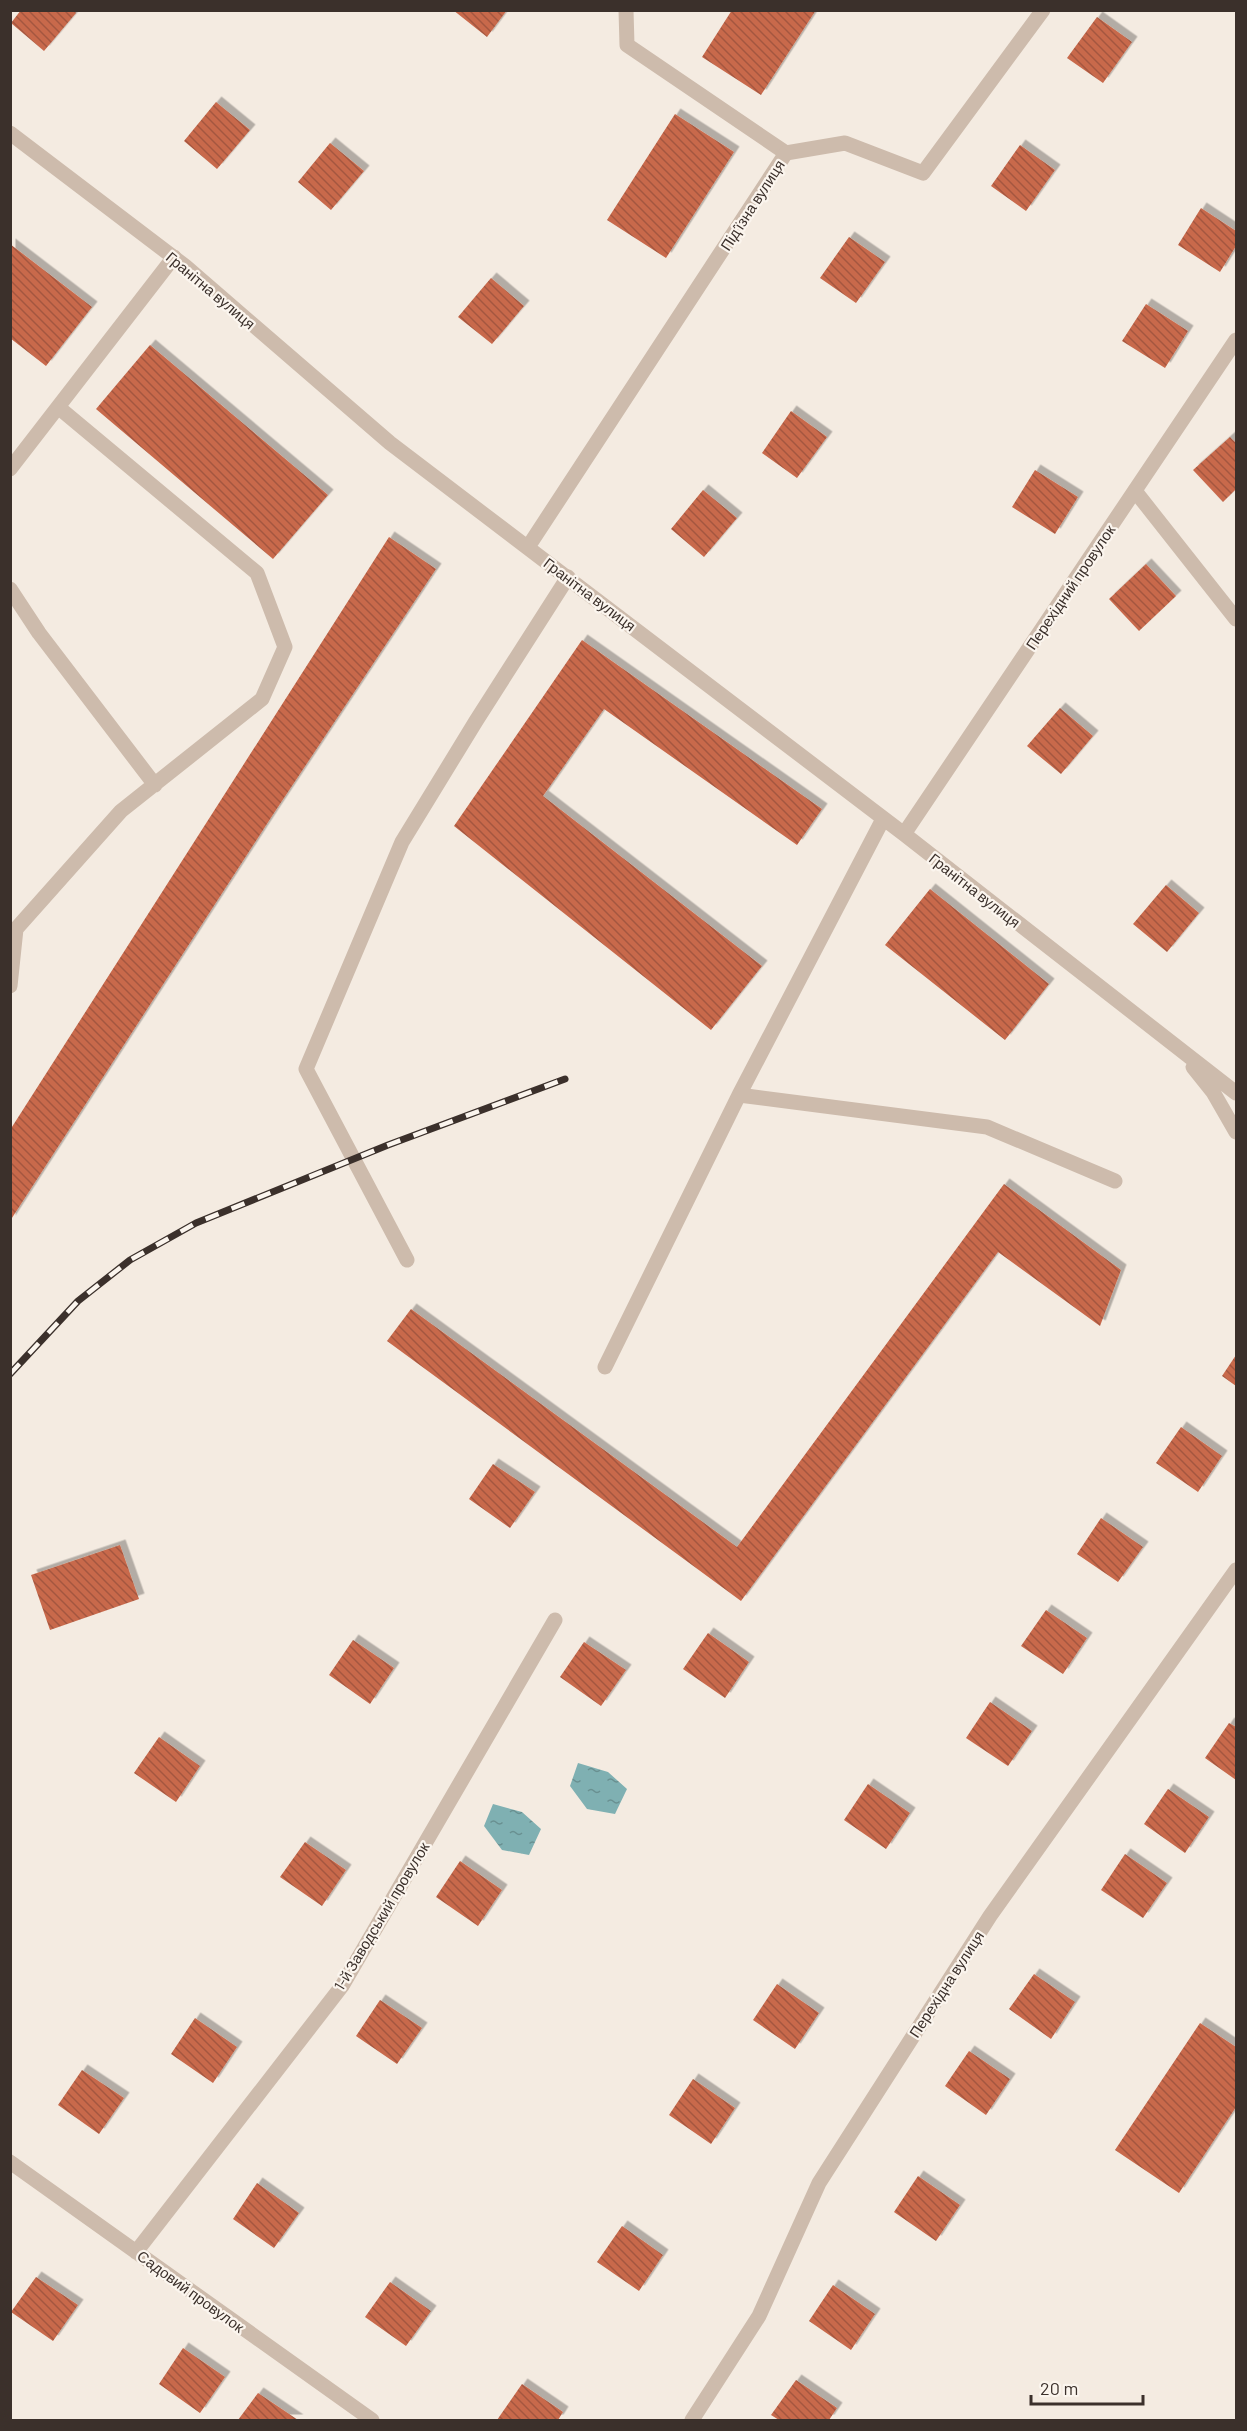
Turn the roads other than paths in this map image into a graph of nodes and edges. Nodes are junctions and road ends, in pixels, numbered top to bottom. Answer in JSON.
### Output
{"nodes":[{"id":1,"x":626,"y":10,"type":"edge"},
{"id":2,"x":1043,"y":10,"type":"edge"},
{"id":3,"x":10,"y":133,"type":"edge"},
{"id":4,"x":786,"y":153,"type":"junction"},
{"id":5,"x":174,"y":257,"type":"junction"},
{"id":6,"x":1236,"y":340,"type":"edge"},
{"id":7,"x":58,"y":407,"type":"junction"},
{"id":8,"x":10,"y":469,"type":"edge"},
{"id":9,"x":1136,"y":490,"type":"junction"},
{"id":10,"x":528,"y":547,"type":"junction"},
{"id":11,"x":568,"y":577,"type":"junction"},
{"id":12,"x":10,"y":589,"type":"edge"},
{"id":13,"x":1236,"y":619,"type":"edge"},
{"id":14,"x":155,"y":785,"type":"junction"},
{"id":15,"x":883,"y":819,"type":"junction"},
{"id":16,"x":904,"y":834,"type":"junction"},
{"id":17,"x":10,"y":986,"type":"edge"},
{"id":18,"x":1176,"y":1046,"type":"junction"},
{"id":19,"x":1236,"y":1093,"type":"edge"},
{"id":20,"x":739,"y":1095,"type":"junction"},
{"id":21,"x":1236,"y":1132,"type":"edge"},
{"id":22,"x":1116,"y":1181,"type":"dead end"},
{"id":23,"x":407,"y":1260,"type":"dead end"},
{"id":24,"x":604,"y":1367,"type":"dead end"},
{"id":25,"x":1236,"y":1570,"type":"edge"},
{"id":26,"x":555,"y":1620,"type":"dead end"},
{"id":27,"x":10,"y":2162,"type":"edge"},
{"id":28,"x":136,"y":2252,"type":"junction"},
{"id":29,"x":372,"y":2421,"type":"edge"},
{"id":30,"x":692,"y":2421,"type":"edge"}],
"edges":[{"from":1,"to":4,"type":"street"},
{"from":2,"to":4,"type":"street","name":"Підʼїзна вулиця"},
{"from":3,"to":5,"type":"street","name":"Гранітна вулиця"},
{"from":4,"to":10,"type":"street","name":"Підʼїзна вулиця"},
{"from":5,"to":7,"type":"street"},
{"from":5,"to":10,"type":"street","name":"Гранітна вулиця"},
{"from":6,"to":9,"type":"street","name":"Перехідний провулок"},
{"from":7,"to":8,"type":"street"},
{"from":7,"to":14,"type":"street"},
{"from":9,"to":13,"type":"street"},
{"from":9,"to":16,"type":"street","name":"Перехідний провулок"},
{"from":10,"to":11,"type":"street","name":"Гранітна вулиця"},
{"from":11,"to":15,"type":"street","name":"Гранітна вулиця"},
{"from":11,"to":23,"type":"street"},
{"from":12,"to":14,"type":"street"},
{"from":14,"to":17,"type":"street"},
{"from":15,"to":16,"type":"street","name":"Гранітна вулиця"},
{"from":15,"to":20,"type":"street"},
{"from":16,"to":18,"type":"street","name":"Гранітна вулиця"},
{"from":18,"to":19,"type":"street","name":"Гранітна вулиця"},
{"from":18,"to":21,"type":"street","name":"Гранітна вулиця"},
{"from":20,"to":22,"type":"street"},
{"from":20,"to":24,"type":"street"},
{"from":25,"to":30,"type":"street","name":"Перехідна вулиця"},
{"from":26,"to":28,"type":"street","name":"1-й Заводський провулок"},
{"from":27,"to":28,"type":"street","name":"Садовий провулок"},
{"from":28,"to":29,"type":"street","name":"Садовий провулок"}]}
